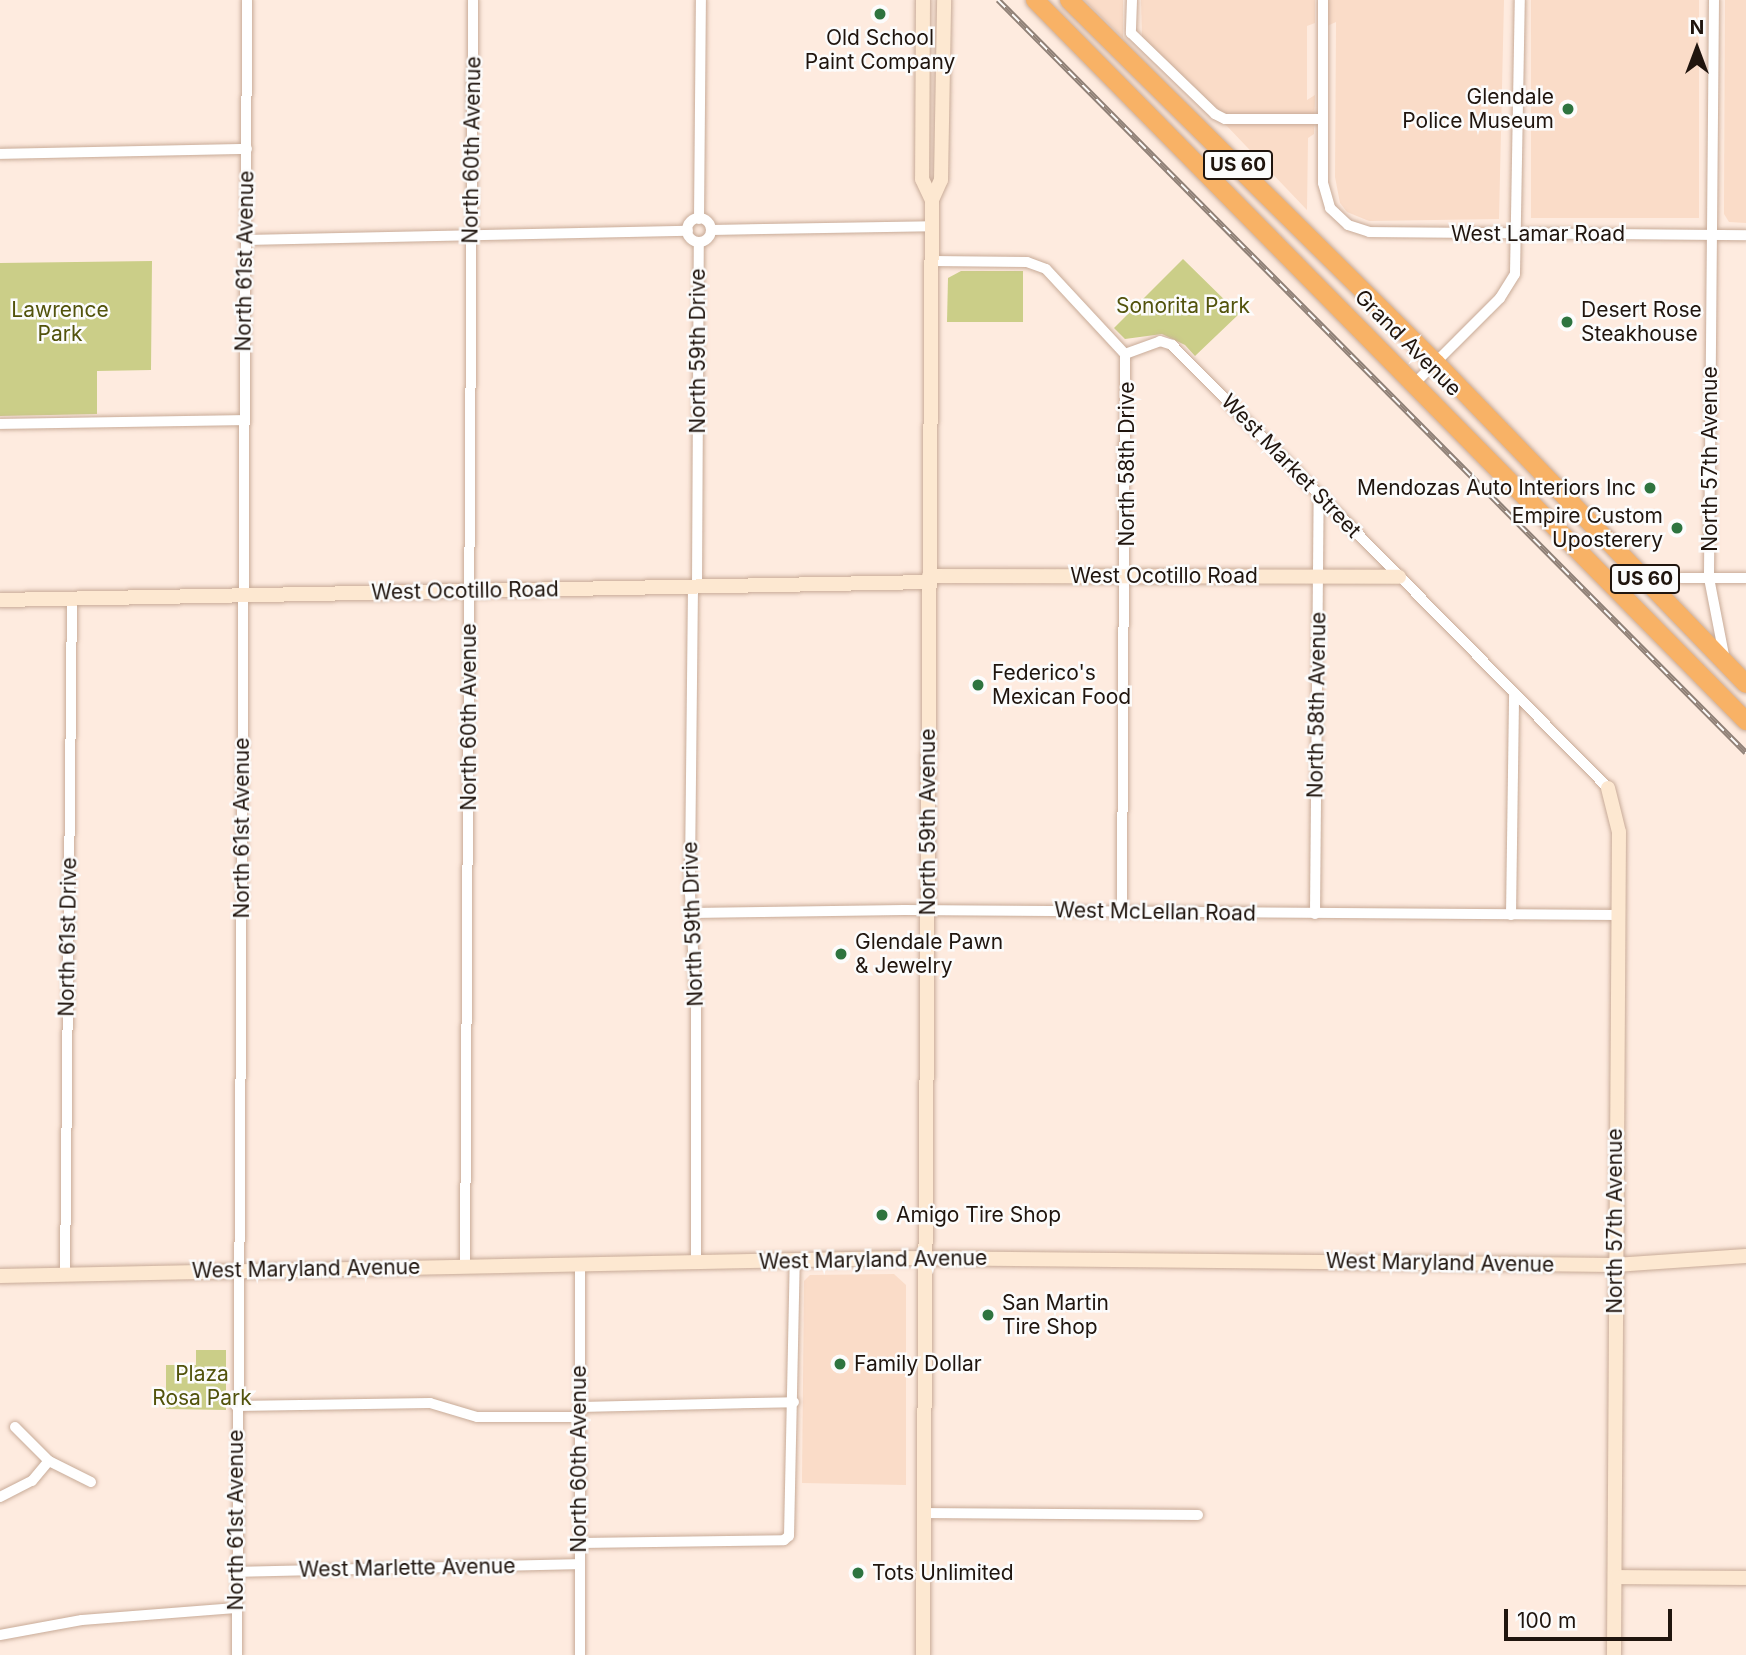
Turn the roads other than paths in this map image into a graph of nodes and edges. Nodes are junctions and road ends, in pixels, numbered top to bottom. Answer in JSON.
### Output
{"nodes":[{"id":1,"x":247,"y":0,"type":"edge"},
{"id":2,"x":473,"y":0,"type":"edge"},
{"id":3,"x":701,"y":0,"type":"edge"},
{"id":4,"x":923,"y":0,"type":"edge"},
{"id":5,"x":1035,"y":0,"type":"edge"},
{"id":6,"x":1069,"y":0,"type":"edge"},
{"id":7,"x":1132,"y":0,"type":"edge"},
{"id":8,"x":1323,"y":0,"type":"edge"},
{"id":9,"x":1520,"y":0,"type":"edge"},
{"id":10,"x":1714,"y":0,"type":"edge"},
{"id":11,"x":944,"y":4,"type":"edge"},
{"id":12,"x":1323,"y":119,"type":"junction"},
{"id":13,"x":247,"y":149,"type":"junction"},
{"id":14,"x":0,"y":154,"type":"edge"},
{"id":15,"x":932,"y":200,"type":"junction"},
{"id":16,"x":699,"y":219,"type":"junction"},
{"id":17,"x":932,"y":226,"type":"junction"},
{"id":18,"x":711,"y":230,"type":"junction"},
{"id":19,"x":688,"y":231,"type":"junction"},
{"id":20,"x":1518,"y":233,"type":"junction"},
{"id":21,"x":1712,"y":235,"type":"junction"},
{"id":22,"x":1746,"y":235,"type":"edge"},
{"id":23,"x":471,"y":236,"type":"junction"},
{"id":24,"x":245,"y":240,"type":"junction"},
{"id":25,"x":699,"y":242,"type":"junction"},
{"id":26,"x":932,"y":261,"type":"junction"},
{"id":27,"x":1125,"y":354,"type":"junction"},
{"id":28,"x":1436,"y":363,"type":"junction"},
{"id":29,"x":1416,"y":382,"type":"junction"},
{"id":30,"x":244,"y":420,"type":"junction"},
{"id":31,"x":0,"y":424,"type":"edge"},
{"id":32,"x":1319,"y":496,"type":"junction"},
{"id":33,"x":1125,"y":576,"type":"junction"},
{"id":34,"x":1319,"y":577,"type":"junction"},
{"id":35,"x":1399,"y":577,"type":"junction"},
{"id":36,"x":1681,"y":578,"type":"dead end"},
{"id":37,"x":1709,"y":578,"type":"junction"},
{"id":38,"x":1746,"y":578,"type":"edge"},
{"id":39,"x":929,"y":579,"type":"junction"},
{"id":40,"x":695,"y":586,"type":"junction"},
{"id":41,"x":470,"y":590,"type":"junction"},
{"id":42,"x":243,"y":595,"type":"junction"},
{"id":43,"x":72,"y":599,"type":"junction"},
{"id":44,"x":0,"y":600,"type":"edge"},
{"id":45,"x":1727,"y":664,"type":"junction"},
{"id":46,"x":1746,"y":684,"type":"edge"},
{"id":47,"x":1514,"y":694,"type":"junction"},
{"id":48,"x":1746,"y":721,"type":"edge"},
{"id":49,"x":1608,"y":788,"type":"joint"},
{"id":50,"x":927,"y":910,"type":"junction"},
{"id":51,"x":1122,"y":911,"type":"junction"},
{"id":52,"x":691,"y":913,"type":"junction"},
{"id":53,"x":1315,"y":914,"type":"junction"},
{"id":54,"x":1511,"y":915,"type":"junction"},
{"id":55,"x":1619,"y":915,"type":"junction"},
{"id":56,"x":1746,"y":1256,"type":"edge"},
{"id":57,"x":924,"y":1258,"type":"junction"},
{"id":58,"x":696,"y":1261,"type":"junction"},
{"id":59,"x":795,"y":1261,"type":"junction"},
{"id":60,"x":580,"y":1264,"type":"junction"},
{"id":61,"x":1615,"y":1265,"type":"junction"},
{"id":62,"x":465,"y":1266,"type":"junction"},
{"id":63,"x":237,"y":1270,"type":"junction"},
{"id":64,"x":65,"y":1275,"type":"junction"},
{"id":65,"x":0,"y":1276,"type":"edge"},
{"id":66,"x":794,"y":1402,"type":"junction"},
{"id":67,"x":236,"y":1405,"type":"junction"},
{"id":68,"x":580,"y":1412,"type":"junction"},
{"id":69,"x":15,"y":1427,"type":"dead end"},
{"id":70,"x":49,"y":1461,"type":"junction"},
{"id":71,"x":91,"y":1482,"type":"dead end"},
{"id":72,"x":0,"y":1497,"type":"edge"},
{"id":73,"x":924,"y":1513,"type":"junction"},
{"id":74,"x":1198,"y":1515,"type":"dead end"},
{"id":75,"x":580,"y":1544,"type":"junction"},
{"id":76,"x":579,"y":1564,"type":"junction"},
{"id":77,"x":236,"y":1572,"type":"junction"},
{"id":78,"x":1615,"y":1577,"type":"junction"},
{"id":79,"x":1746,"y":1578,"type":"edge"},
{"id":80,"x":236,"y":1608,"type":"junction"},
{"id":81,"x":0,"y":1635,"type":"edge"},
{"id":82,"x":237,"y":1655,"type":"edge"},
{"id":83,"x":580,"y":1655,"type":"edge"},
{"id":84,"x":923,"y":1655,"type":"edge"},
{"id":85,"x":1614,"y":1655,"type":"edge"}],
"edges":[{"from":1,"to":13,"type":"street","name":"North 61st Avenue"},
{"from":2,"to":23,"type":"street","name":"North 60th Avenue"},
{"from":3,"to":16,"type":"street"},
{"from":4,"to":15,"type":"street","name":"North 59th Avenue"},
{"from":5,"to":29,"type":"highway","name":"Grand Avenue","number":"US 60"},
{"from":6,"to":28,"type":"highway","name":"Grand Avenue","number":"US 60"},
{"from":7,"to":12,"type":"street"},
{"from":8,"to":12,"type":"street"},
{"from":9,"to":20,"type":"street"},
{"from":10,"to":21,"type":"street","name":"North 57th Avenue"},
{"from":11,"to":15,"type":"street","name":"North 59th Avenue"},
{"from":12,"to":20,"type":"street","name":"West Lamar Road"},
{"from":13,"to":14,"type":"street"},
{"from":13,"to":24,"type":"street","name":"North 61st Avenue"},
{"from":15,"to":17,"type":"street","name":"North 59th Avenue"},
{"from":16,"to":18,"type":"street"},
{"from":16,"to":19,"type":"street"},
{"from":17,"to":18,"type":"street"},
{"from":17,"to":26,"type":"street","name":"North 59th Avenue"},
{"from":18,"to":25,"type":"street"},
{"from":19,"to":23,"type":"street"},
{"from":19,"to":25,"type":"street"},
{"from":20,"to":21,"type":"street","name":"West Lamar Road"},
{"from":20,"to":28,"type":"street"},
{"from":21,"to":22,"type":"street","name":"West Lamar Road"},
{"from":21,"to":37,"type":"street","name":"North 57th Avenue"},
{"from":23,"to":24,"type":"street"},
{"from":23,"to":41,"type":"street","name":"North 60th Avenue"},
{"from":24,"to":30,"type":"street","name":"North 61st Avenue"},
{"from":25,"to":40,"type":"street","name":"North 59th Drive"},
{"from":26,"to":27,"type":"street"},
{"from":26,"to":39,"type":"street","name":"North 59th Avenue"},
{"from":27,"to":32,"type":"street","name":"West Market Street"},
{"from":27,"to":33,"type":"street","name":"North 58th Drive"},
{"from":28,"to":29,"type":"street"},
{"from":28,"to":45,"type":"highway","name":"Grand Avenue","number":"US 60"},
{"from":29,"to":48,"type":"highway","name":"Grand Avenue","number":"US 60"},
{"from":30,"to":31,"type":"street"},
{"from":30,"to":42,"type":"street","name":"North 61st Avenue"},
{"from":32,"to":34,"type":"street","name":"North 58th Avenue"},
{"from":32,"to":35,"type":"street","name":"West Market Street"},
{"from":33,"to":34,"type":"street","name":"West Ocotillo Road"},
{"from":33,"to":39,"type":"street","name":"West Ocotillo Road"},
{"from":33,"to":51,"type":"street","name":"North 58th Drive"},
{"from":34,"to":35,"type":"street","name":"West Ocotillo Road"},
{"from":34,"to":53,"type":"street","name":"North 58th Avenue"},
{"from":35,"to":47,"type":"street","name":"West Market Street"},
{"from":36,"to":37,"type":"street"},
{"from":37,"to":38,"type":"street"},
{"from":37,"to":45,"type":"street","name":"North 57th Avenue"},
{"from":39,"to":40,"type":"street","name":"West Ocotillo Road"},
{"from":39,"to":50,"type":"street","name":"North 59th Avenue"},
{"from":40,"to":41,"type":"street","name":"West Ocotillo Road"},
{"from":40,"to":52,"type":"street","name":"North 59th Drive"},
{"from":41,"to":42,"type":"street","name":"West Ocotillo Road"},
{"from":41,"to":62,"type":"street","name":"North 60th Avenue"},
{"from":42,"to":43,"type":"street","name":"West Ocotillo Road"},
{"from":42,"to":63,"type":"street","name":"North 61st Avenue"},
{"from":43,"to":44,"type":"street","name":"West Ocotillo Road"},
{"from":43,"to":64,"type":"street","name":"North 61st Drive"},
{"from":45,"to":46,"type":"highway","name":"Grand Avenue","number":"US 60"},
{"from":47,"to":49,"type":"street","name":"West Market Street"},
{"from":47,"to":54,"type":"street"},
{"from":49,"to":55,"type":"street","name":"North 57th Avenue"},
{"from":50,"to":51,"type":"street","name":"West McLellan Road"},
{"from":50,"to":52,"type":"street","name":"West McLellan Road"},
{"from":50,"to":57,"type":"street","name":"North 59th Avenue"},
{"from":51,"to":53,"type":"street","name":"West McLellan Road"},
{"from":52,"to":58,"type":"street","name":"North 59th Drive"},
{"from":53,"to":54,"type":"street","name":"West McLellan Road"},
{"from":54,"to":55,"type":"street","name":"West McLellan Road"},
{"from":55,"to":61,"type":"street","name":"North 57th Avenue"},
{"from":56,"to":61,"type":"street","name":"West Maryland Avenue"},
{"from":57,"to":59,"type":"street","name":"West Maryland Avenue"},
{"from":57,"to":61,"type":"street","name":"West Maryland Avenue"},
{"from":57,"to":73,"type":"street","name":"North 59th Avenue"},
{"from":58,"to":59,"type":"street","name":"West Maryland Avenue"},
{"from":58,"to":60,"type":"street","name":"West Maryland Avenue"},
{"from":59,"to":66,"type":"street"},
{"from":60,"to":62,"type":"street","name":"West Maryland Avenue"},
{"from":60,"to":68,"type":"street","name":"North 60th Avenue"},
{"from":61,"to":78,"type":"street","name":"North 57th Avenue"},
{"from":62,"to":63,"type":"street","name":"West Maryland Avenue"},
{"from":63,"to":64,"type":"street","name":"West Maryland Avenue"},
{"from":63,"to":67,"type":"street","name":"North 61st Avenue"},
{"from":64,"to":65,"type":"street","name":"West Maryland Avenue"},
{"from":66,"to":68,"type":"street"},
{"from":66,"to":75,"type":"street"},
{"from":67,"to":68,"type":"street"},
{"from":67,"to":77,"type":"street","name":"North 61st Avenue"},
{"from":68,"to":75,"type":"street","name":"North 60th Avenue"},
{"from":69,"to":70,"type":"street"},
{"from":70,"to":71,"type":"street"},
{"from":70,"to":72,"type":"street"},
{"from":73,"to":74,"type":"street"},
{"from":73,"to":84,"type":"street","name":"North 59th Avenue"},
{"from":75,"to":76,"type":"street","name":"North 60th Avenue"},
{"from":76,"to":77,"type":"street","name":"West Marlette Avenue"},
{"from":76,"to":83,"type":"street","name":"North 60th Avenue"},
{"from":77,"to":80,"type":"street","name":"North 61st Avenue"},
{"from":78,"to":79,"type":"street"},
{"from":78,"to":85,"type":"street","name":"North 57th Avenue"},
{"from":80,"to":81,"type":"street"},
{"from":80,"to":82,"type":"street","name":"North 61st Avenue"}]}
